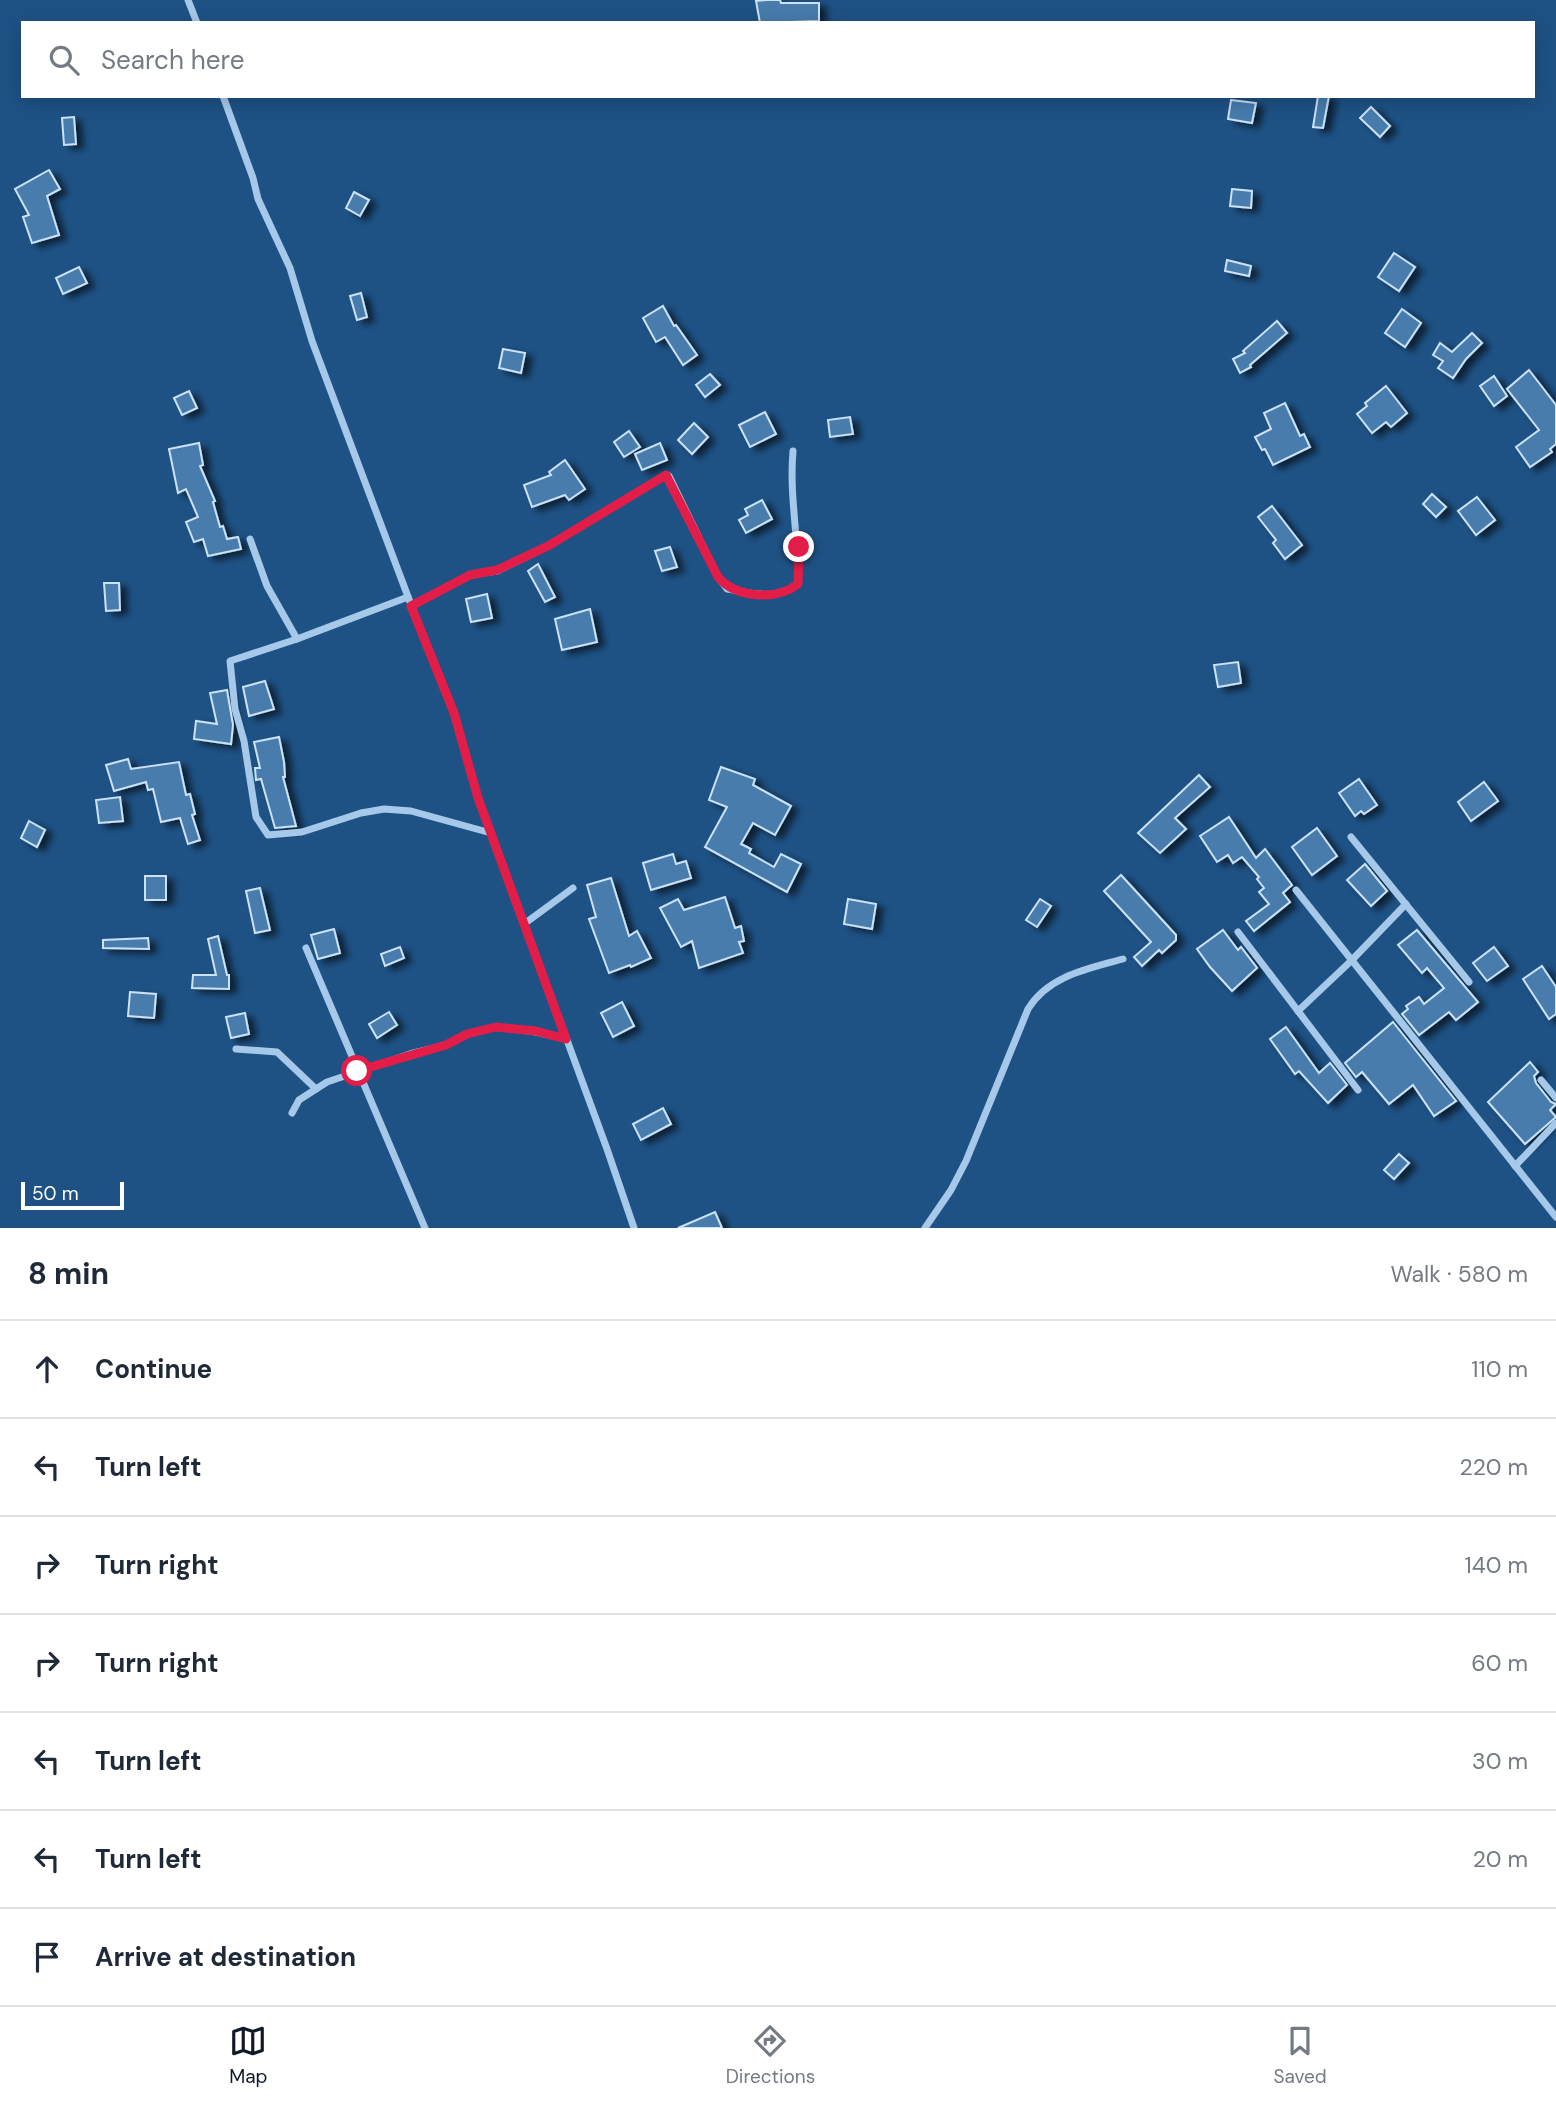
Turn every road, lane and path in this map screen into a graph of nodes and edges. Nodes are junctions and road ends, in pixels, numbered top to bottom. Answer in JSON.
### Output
{"nodes":[{"id":1,"x":188,"y":0,"type":"edge"},
{"id":2,"x":196,"y":21,"type":"edge"},
{"id":3,"x":224,"y":98,"type":"edge"},
{"id":4,"x":793,"y":451,"type":"dead end"},
{"id":5,"x":250,"y":539,"type":"dead end"},
{"id":6,"x":408,"y":597,"type":"junction"},
{"id":7,"x":411,"y":606,"type":"junction"},
{"id":8,"x":297,"y":639,"type":"junction"},
{"id":9,"x":491,"y":833,"type":"junction"},
{"id":10,"x":1351,"y":837,"type":"dead end"},
{"id":11,"x":573,"y":888,"type":"dead end"},
{"id":12,"x":1296,"y":890,"type":"dead end"},
{"id":13,"x":1406,"y":904,"type":"junction"},
{"id":14,"x":524,"y":924,"type":"junction"},
{"id":15,"x":1238,"y":932,"type":"dead end"},
{"id":16,"x":306,"y":948,"type":"dead end"},
{"id":17,"x":1123,"y":959,"type":"dead end"},
{"id":18,"x":1352,"y":961,"type":"junction"},
{"id":19,"x":1469,"y":982,"type":"dead end"},
{"id":20,"x":1298,"y":1011,"type":"junction"},
{"id":21,"x":566,"y":1039,"type":"junction"},
{"id":22,"x":236,"y":1049,"type":"dead end"},
{"id":23,"x":357,"y":1071,"type":"junction"},
{"id":24,"x":1541,"y":1080,"type":"dead end"},
{"id":25,"x":316,"y":1089,"type":"junction"},
{"id":26,"x":1359,"y":1090,"type":"dead end"},
{"id":27,"x":1556,"y":1098,"type":"edge"},
{"id":28,"x":292,"y":1114,"type":"dead end"},
{"id":29,"x":1556,"y":1124,"type":"edge"},
{"id":30,"x":1515,"y":1166,"type":"junction"},
{"id":31,"x":1556,"y":1217,"type":"edge"},
{"id":32,"x":425,"y":1228,"type":"edge"},
{"id":33,"x":634,"y":1228,"type":"edge"},
{"id":34,"x":925,"y":1228,"type":"edge"}],
"edges":[{"from":1,"to":2,"type":"street"},
{"from":3,"to":6,"type":"street"},
{"from":4,"to":7,"type":"street"},
{"from":5,"to":8,"type":"street"},
{"from":6,"to":7,"type":"street"},
{"from":6,"to":8,"type":"street"},
{"from":7,"to":9,"type":"street"},
{"from":8,"to":9,"type":"street"},
{"from":9,"to":14,"type":"street"},
{"from":10,"to":13,"type":"street"},
{"from":11,"to":14,"type":"street"},
{"from":12,"to":18,"type":"street"},
{"from":13,"to":18,"type":"street"},
{"from":13,"to":19,"type":"street"},
{"from":14,"to":21,"type":"street"},
{"from":15,"to":20,"type":"street"},
{"from":16,"to":23,"type":"street"},
{"from":17,"to":34,"type":"street"},
{"from":18,"to":20,"type":"street"},
{"from":18,"to":30,"type":"street"},
{"from":20,"to":26,"type":"street"},
{"from":21,"to":23,"type":"street"},
{"from":21,"to":33,"type":"street"},
{"from":22,"to":25,"type":"street"},
{"from":23,"to":25,"type":"street"},
{"from":23,"to":32,"type":"street"},
{"from":24,"to":27,"type":"street"},
{"from":25,"to":28,"type":"street"},
{"from":29,"to":30,"type":"street"},
{"from":30,"to":31,"type":"street"}]}
